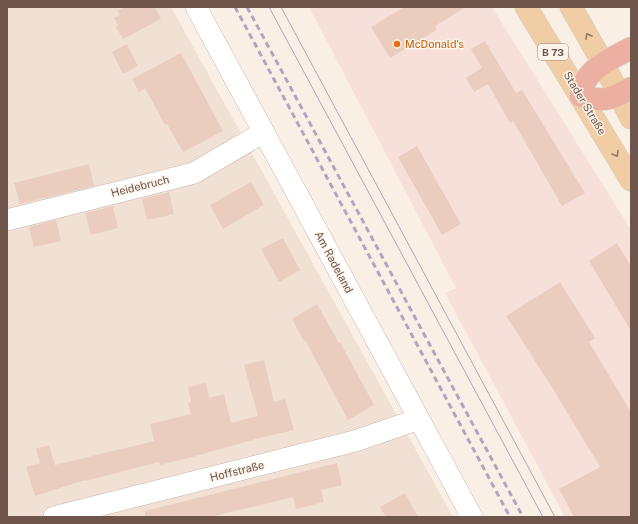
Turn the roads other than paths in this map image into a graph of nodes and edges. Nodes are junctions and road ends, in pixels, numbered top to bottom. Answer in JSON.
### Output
{"nodes":[{"id":1,"x":196,"y":7,"type":"edge"},
{"id":2,"x":526,"y":7,"type":"edge"},
{"id":3,"x":571,"y":7,"type":"edge"},
{"id":4,"x":631,"y":48,"type":"edge"},
{"id":5,"x":603,"y":63,"type":"junction"},
{"id":6,"x":625,"y":91,"type":"edge"},
{"id":7,"x":581,"y":96,"type":"junction"},
{"id":8,"x":631,"y":118,"type":"edge"},
{"id":9,"x":264,"y":132,"type":"junction"},
{"id":10,"x":631,"y":180,"type":"edge"},
{"id":11,"x":7,"y":220,"type":"edge"},
{"id":12,"x":418,"y":419,"type":"junction"},
{"id":13,"x":54,"y":517,"type":"edge"},
{"id":14,"x":472,"y":517,"type":"edge"}],
"edges":[{"from":1,"to":9,"type":"street","name":"Am Radeland"},
{"from":2,"to":7,"type":"main road","name":"Stader Straße","number":"B 73"},
{"from":5,"to":3,"type":"main road","one_way":true},
{"from":4,"to":5,"type":"highway"},
{"from":5,"to":6,"type":"main road"},
{"from":5,"to":7,"type":"highway"},
{"from":6,"to":7,"type":"highway"},
{"from":6,"to":8,"type":"main road"},
{"from":7,"to":10,"type":"main road","name":"Stader Straße","number":"B 73","one_way":true},
{"from":9,"to":11,"type":"street","name":"Heidebruch"},
{"from":9,"to":12,"type":"street","name":"Am Radeland"},
{"from":12,"to":13,"type":"street","name":"Hoffstraße"},
{"from":12,"to":14,"type":"street","name":"Am Radeland"}]}
